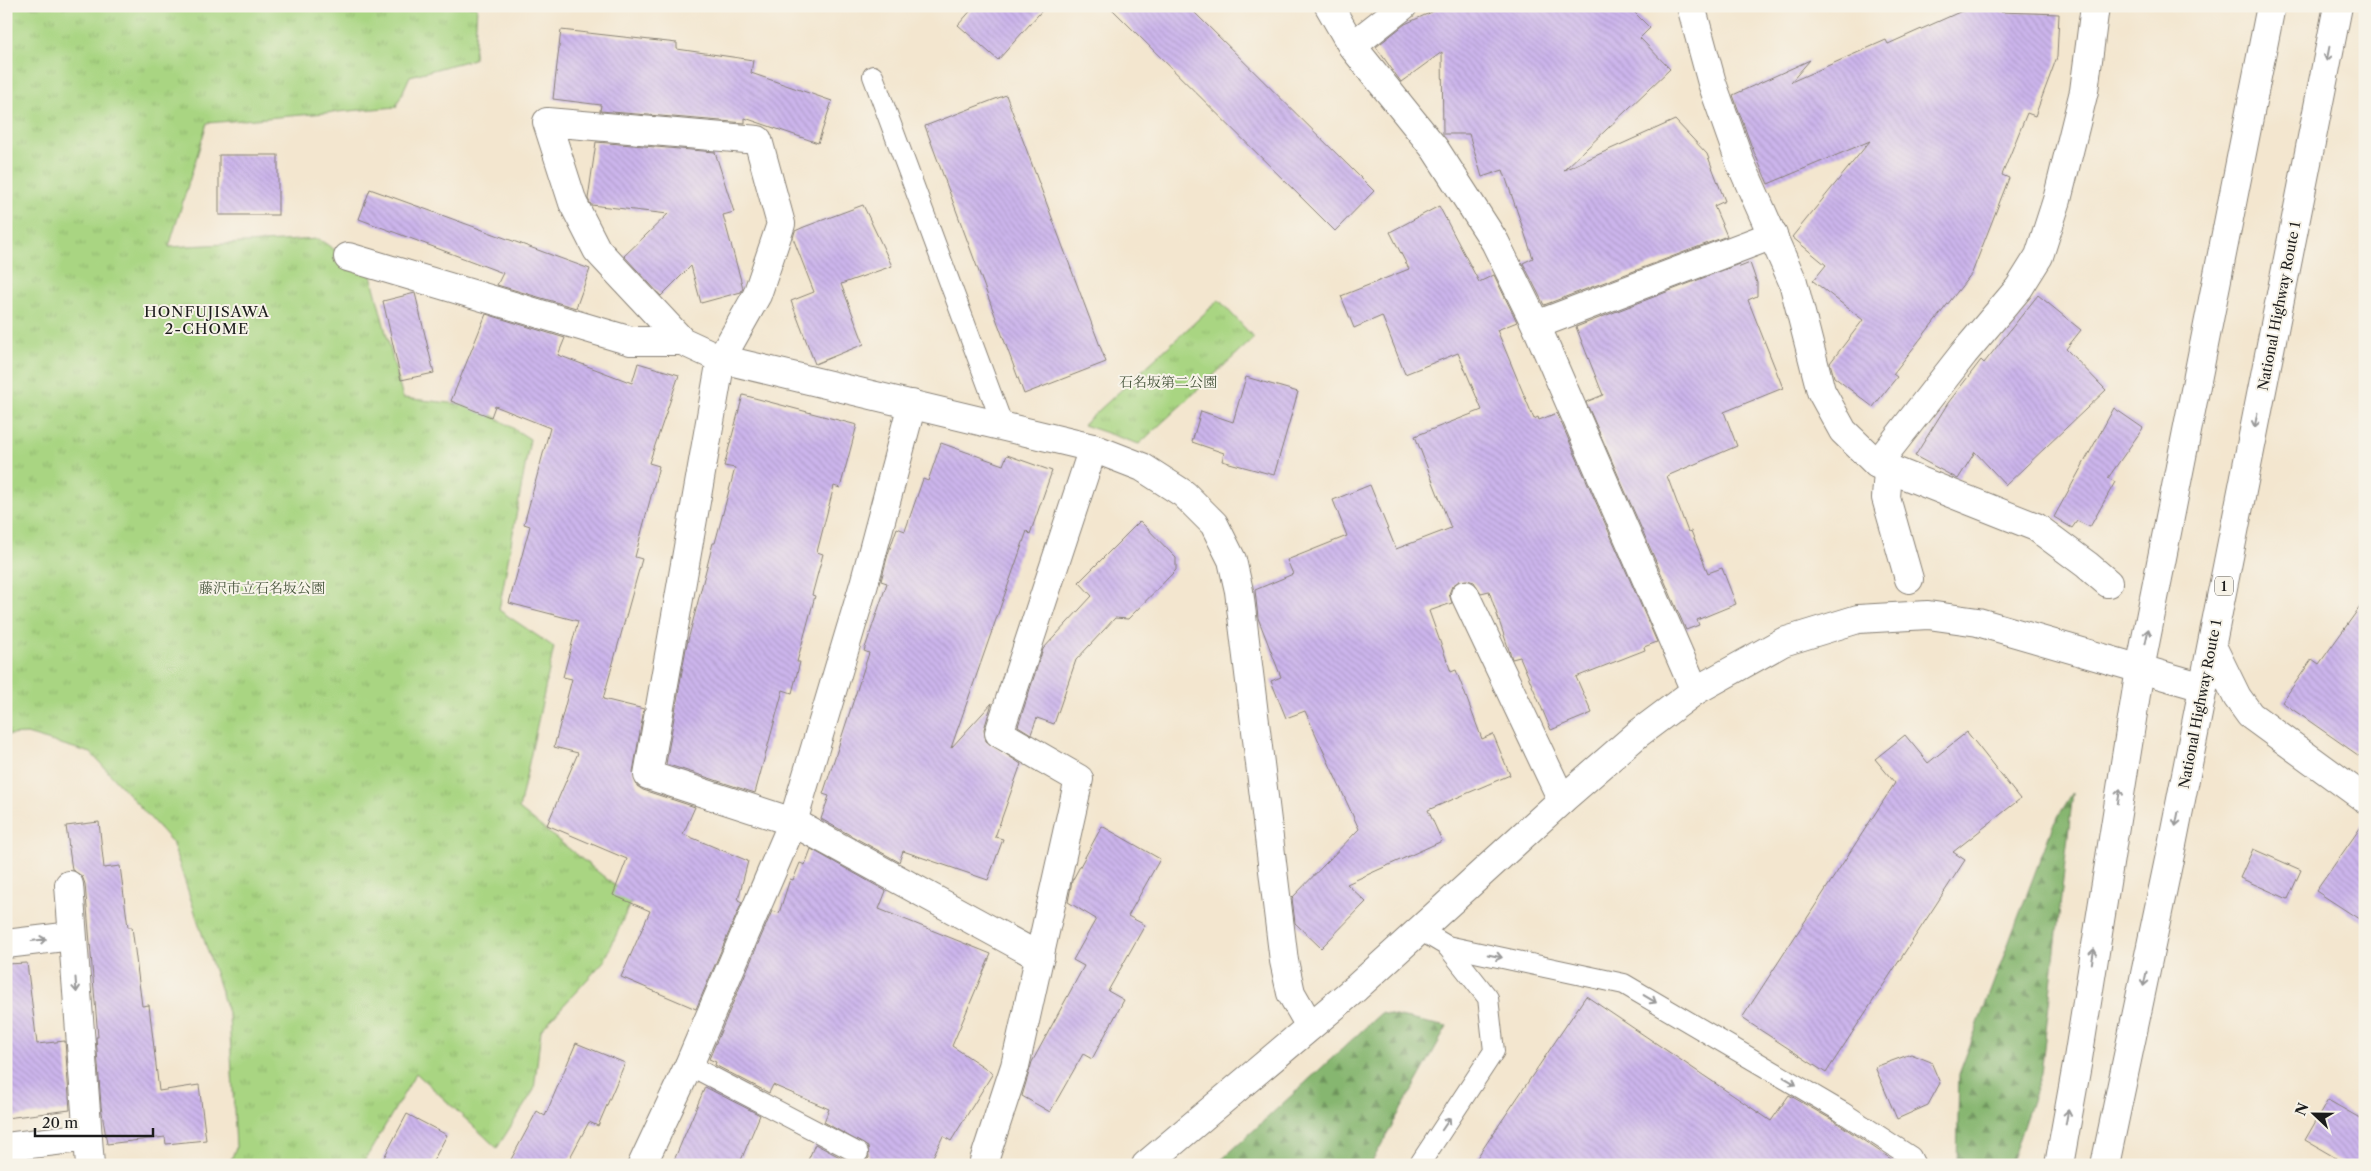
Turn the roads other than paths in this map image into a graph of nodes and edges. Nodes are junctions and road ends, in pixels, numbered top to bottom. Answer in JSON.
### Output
{"nodes":[{"id":1,"x":1329,"y":6,"type":"edge"},
{"id":2,"x":1404,"y":6,"type":"edge"},
{"id":3,"x":1691,"y":6,"type":"edge"},
{"id":4,"x":2095,"y":6,"type":"edge"},
{"id":5,"x":2271,"y":6,"type":"edge"},
{"id":6,"x":2338,"y":6,"type":"edge"},
{"id":7,"x":1352,"y":46,"type":"junction"},
{"id":8,"x":872,"y":76,"type":"dead end"},
{"id":9,"x":1774,"y":235,"type":"junction"},
{"id":10,"x":348,"y":257,"type":"dead end"},
{"id":11,"x":1536,"y":325,"type":"junction"},
{"id":12,"x":682,"y":342,"type":"junction"},
{"id":13,"x":722,"y":359,"type":"junction"},
{"id":14,"x":912,"y":404,"type":"junction"},
{"id":15,"x":1003,"y":426,"type":"junction"},
{"id":16,"x":1093,"y":448,"type":"junction"},
{"id":17,"x":1882,"y":468,"type":"junction"},
{"id":18,"x":1908,"y":579,"type":"dead end"},
{"id":19,"x":2108,"y":583,"type":"dead end"},
{"id":20,"x":1465,"y":595,"type":"dead end"},
{"id":21,"x":2212,"y":646,"type":"junction"},
{"id":22,"x":2140,"y":669,"type":"junction"},
{"id":23,"x":2203,"y":687,"type":"junction"},
{"id":24,"x":1695,"y":691,"type":"junction"},
{"id":25,"x":2365,"y":799,"type":"edge"},
{"id":26,"x":1562,"y":800,"type":"junction"},
{"id":27,"x":793,"y":822,"type":"junction"},
{"id":28,"x":68,"y":885,"type":"dead end"},
{"id":29,"x":1420,"y":930,"type":"junction"},
{"id":30,"x":72,"y":936,"type":"junction"},
{"id":31,"x":6,"y":944,"type":"edge"},
{"id":32,"x":1447,"y":946,"type":"junction"},
{"id":33,"x":1040,"y":957,"type":"junction"},
{"id":34,"x":1310,"y":1026,"type":"junction"},
{"id":35,"x":689,"y":1066,"type":"junction"},
{"id":36,"x":88,"y":1137,"type":"junction"},
{"id":37,"x":6,"y":1147,"type":"edge"},
{"id":38,"x":858,"y":1153,"type":"dead end"},
{"id":39,"x":984,"y":1161,"type":"dead end"},
{"id":40,"x":90,"y":1165,"type":"edge"},
{"id":41,"x":642,"y":1165,"type":"edge"},
{"id":42,"x":1146,"y":1165,"type":"edge"},
{"id":43,"x":1419,"y":1165,"type":"edge"},
{"id":44,"x":1915,"y":1165,"type":"edge"},
{"id":45,"x":2058,"y":1165,"type":"edge"},
{"id":46,"x":2105,"y":1165,"type":"edge"}],
"edges":[{"from":1,"to":7,"type":"main road"},
{"from":2,"to":7,"type":"main road"},
{"from":3,"to":9,"type":"main road"},
{"from":4,"to":17,"type":"main road"},
{"from":22,"to":5,"type":"main road","one_way":true},
{"from":6,"to":21,"type":"main road","name":"National Highway Route 1","number":"1","one_way":true},
{"from":7,"to":11,"type":"main road"},
{"from":8,"to":15,"type":"lane"},
{"from":9,"to":11,"type":"main road"},
{"from":9,"to":17,"type":"main road"},
{"from":10,"to":12,"type":"main road"},
{"from":11,"to":24,"type":"main road"},
{"from":12,"to":13,"type":"main road"},
{"from":12,"to":13,"type":"main road"},
{"from":13,"to":14,"type":"main road"},
{"from":13,"to":27,"type":"main road"},
{"from":14,"to":15,"type":"main road"},
{"from":14,"to":27,"type":"main road"},
{"from":15,"to":16,"type":"main road"},
{"from":16,"to":33,"type":"main road"},
{"from":16,"to":34,"type":"main road"},
{"from":17,"to":18,"type":"main road"},
{"from":17,"to":19,"type":"main road"},
{"from":20,"to":26,"type":"main road"},
{"from":21,"to":23,"type":"main road","name":"National Highway Route 1","number":"1"},
{"from":21,"to":25,"type":"main road"},
{"from":22,"to":23,"type":"main road"},
{"from":22,"to":24,"type":"main road"},
{"from":45,"to":22,"type":"main road","one_way":true},
{"from":23,"to":46,"type":"main road","name":"National Highway Route 1","number":"1","one_way":true},
{"from":24,"to":26,"type":"main road"},
{"from":26,"to":29,"type":"main road"},
{"from":27,"to":33,"type":"main road"},
{"from":27,"to":35,"type":"main road"},
{"from":28,"to":30,"type":"main road"},
{"from":29,"to":32,"type":"lane"},
{"from":29,"to":34,"type":"main road"},
{"from":31,"to":30,"type":"main road","one_way":true},
{"from":30,"to":36,"type":"main road","one_way":true},
{"from":43,"to":32,"type":"lane","one_way":true},
{"from":32,"to":44,"type":"lane","one_way":true},
{"from":33,"to":39,"type":"main road"},
{"from":34,"to":42,"type":"main road"},
{"from":35,"to":38,"type":"lane"},
{"from":35,"to":41,"type":"main road"},
{"from":36,"to":37,"type":"main road"},
{"from":36,"to":40,"type":"main road"}]}
